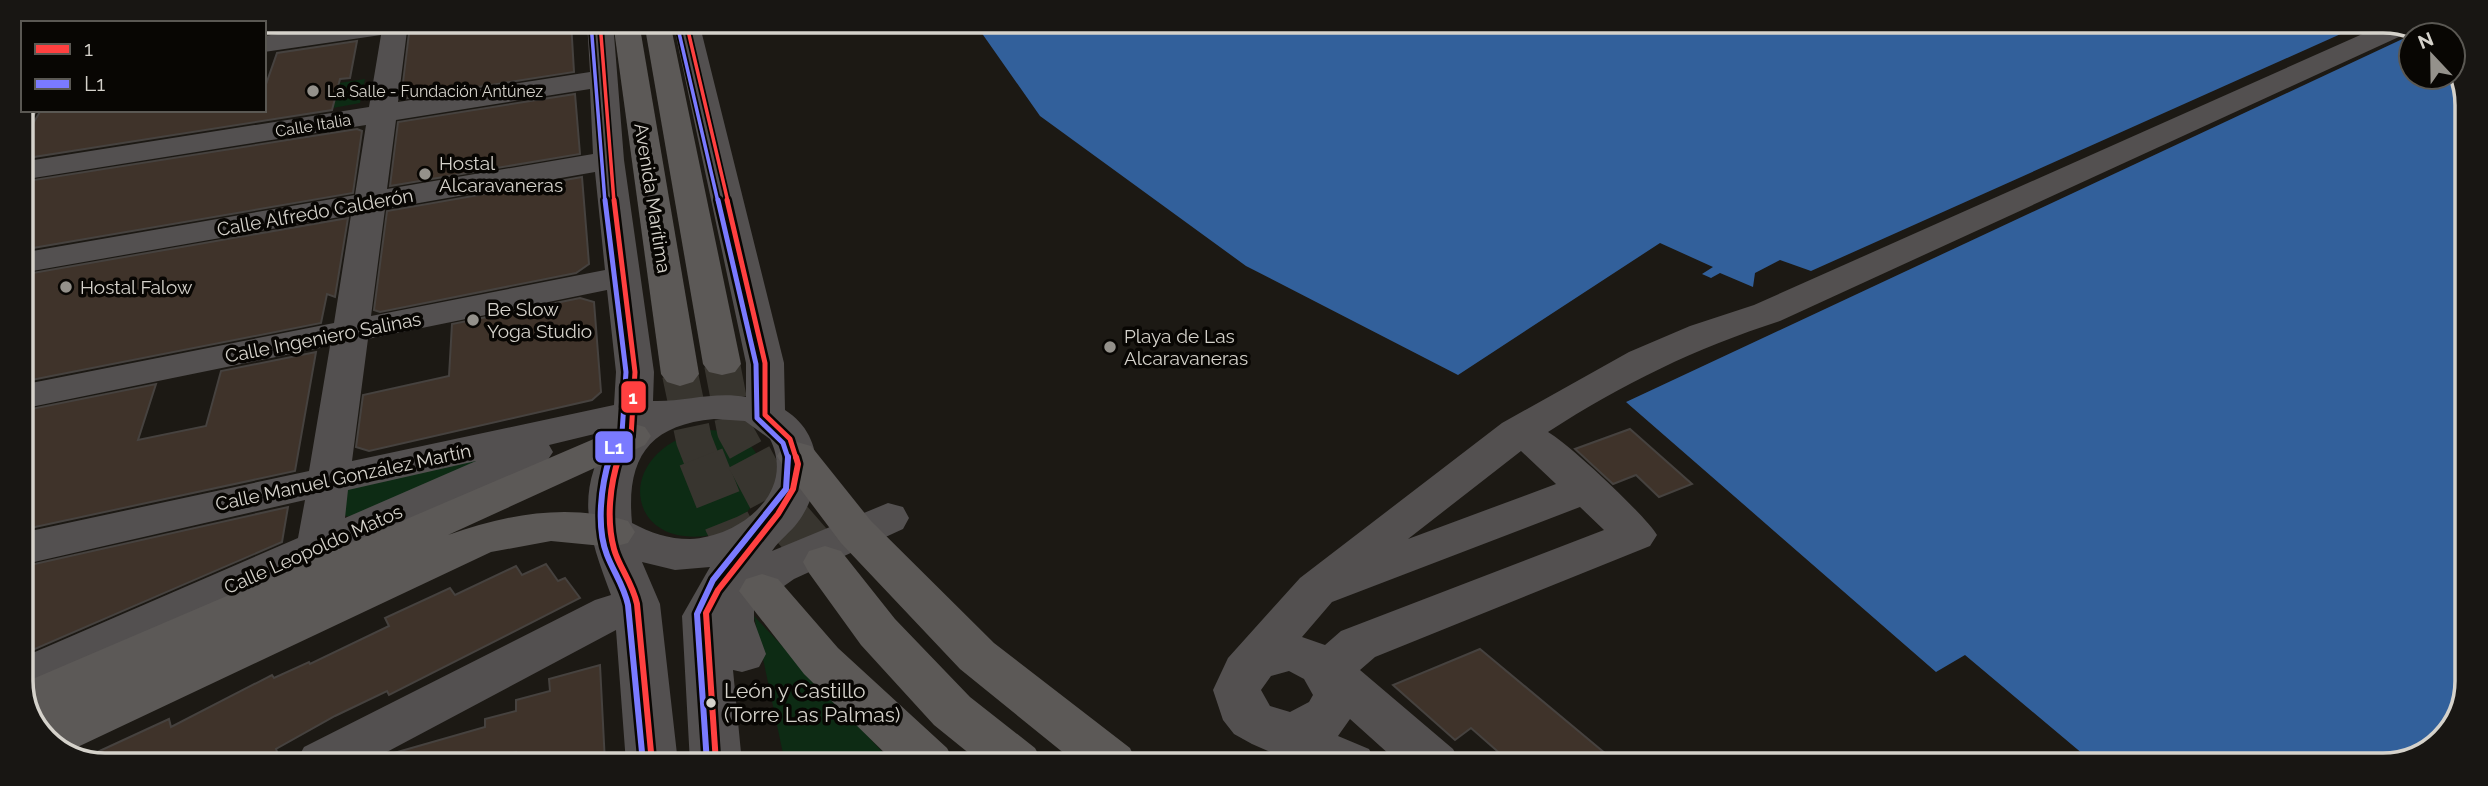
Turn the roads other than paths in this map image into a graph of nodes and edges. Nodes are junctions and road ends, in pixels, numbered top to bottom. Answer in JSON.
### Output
{"nodes":[{"id":1,"x":338,"y":33,"type":"edge"},
{"id":2,"x":403,"y":33,"type":"edge"},
{"id":3,"x":613,"y":33,"type":"edge"},
{"id":4,"x":615,"y":33,"type":"edge"},
{"id":5,"x":668,"y":33,"type":"edge"},
{"id":6,"x":669,"y":33,"type":"edge"},
{"id":7,"x":2385,"y":33,"type":"edge"},
{"id":8,"x":266,"y":44,"type":"edge"},
{"id":9,"x":605,"y":78,"type":"junction"},
{"id":10,"x":383,"y":113,"type":"junction"},
{"id":11,"x":609,"y":160,"type":"junction"},
{"id":12,"x":33,"y":169,"type":"edge"},
{"id":13,"x":370,"y":202,"type":"junction"},
{"id":14,"x":33,"y":261,"type":"edge"},
{"id":15,"x":625,"y":276,"type":"junction"},
{"id":16,"x":351,"y":331,"type":"junction"},
{"id":17,"x":722,"y":365,"type":"tunnel mouth"},
{"id":18,"x":681,"y":374,"type":"tunnel mouth"},
{"id":19,"x":33,"y":395,"type":"edge"},
{"id":20,"x":765,"y":415,"type":"junction"},
{"id":21,"x":634,"y":420,"type":"junction"},
{"id":22,"x":1516,"y":432,"type":"junction"},
{"id":23,"x":797,"y":456,"type":"junction"},
{"id":24,"x":329,"y":479,"type":"junction"},
{"id":25,"x":1588,"y":488,"type":"junction"},
{"id":26,"x":765,"y":528,"type":"junction"},
{"id":27,"x":613,"y":532,"type":"junction"},
{"id":28,"x":856,"y":537,"type":"junction"},
{"id":29,"x":33,"y":546,"type":"edge"},
{"id":30,"x":319,"y":546,"type":"junction"},
{"id":31,"x":1316,"y":590,"type":"junction"},
{"id":32,"x":762,"y":592,"type":"tunnel mouth"},
{"id":33,"x":634,"y":594,"type":"junction"},
{"id":34,"x":742,"y":654,"type":"dead end"},
{"id":35,"x":1249,"y":666,"type":"junction"},
{"id":36,"x":1327,"y":670,"type":"junction"},
{"id":37,"x":33,"y":674,"type":"edge"},
{"id":38,"x":36,"y":699,"type":"edge"},
{"id":39,"x":1280,"y":733,"type":"junction"},
{"id":40,"x":57,"y":734,"type":"edge"},
{"id":41,"x":339,"y":753,"type":"edge"},
{"id":42,"x":651,"y":753,"type":"edge"},
{"id":43,"x":715,"y":753,"type":"edge"},
{"id":44,"x":918,"y":753,"type":"edge"},
{"id":45,"x":1004,"y":753,"type":"edge"},
{"id":46,"x":1099,"y":753,"type":"edge"},
{"id":47,"x":1326,"y":753,"type":"edge"},
{"id":48,"x":1422,"y":753,"type":"edge"}],
"edges":[{"from":1,"to":8,"type":"street"},
{"from":2,"to":10,"type":"street"},
{"from":3,"to":9,"type":"street"},
{"from":4,"to":18,"type":"highway","name":"Avenida Marítima"},
{"from":5,"to":17,"type":"highway","name":"Avenida Marítima"},
{"from":6,"to":20,"type":"street"},
{"from":7,"to":22,"type":"street"},
{"from":9,"to":10,"type":"street","name":"Calle Italia"},
{"from":9,"to":11,"type":"street"},
{"from":10,"to":12,"type":"street","name":"Calle Italia"},
{"from":10,"to":13,"type":"street"},
{"from":11,"to":13,"type":"street","name":"Calle Alfredo Calderón"},
{"from":11,"to":15,"type":"street"},
{"from":13,"to":14,"type":"street","name":"Calle Alfredo Calderón"},
{"from":13,"to":16,"type":"street"},
{"from":15,"to":16,"type":"street","name":"Calle Ingeniero Salinas"},
{"from":15,"to":21,"type":"street"},
{"from":16,"to":19,"type":"street","name":"Calle Ingeniero Salinas"},
{"from":16,"to":24,"type":"street"},
{"from":20,"to":21,"type":"street"},
{"from":20,"to":23,"type":"street"},
{"from":21,"to":24,"type":"street","name":"Calle Manuel González Martín"},
{"from":21,"to":27,"type":"street"},
{"from":21,"to":30,"type":"street","name":"Calle Leopoldo Matos"},
{"from":21,"to":38,"type":"highway"},
{"from":22,"to":25,"type":"street"},
{"from":22,"to":31,"type":"street"},
{"from":23,"to":26,"type":"street"},
{"from":23,"to":28,"type":"highway"},
{"from":24,"to":29,"type":"street","name":"Calle Manuel González Martín"},
{"from":24,"to":30,"type":"street"},
{"from":25,"to":31,"type":"street"},
{"from":25,"to":36,"type":"street"},
{"from":26,"to":27,"type":"street"},
{"from":26,"to":43,"type":"street"},
{"from":27,"to":33,"type":"street"},
{"from":27,"to":40,"type":"highway"},
{"from":28,"to":34,"type":"street"},
{"from":28,"to":45,"type":"highway"},
{"from":28,"to":46,"type":"highway"},
{"from":30,"to":37,"type":"street","name":"Calle Leopoldo Matos"},
{"from":31,"to":35,"type":"street"},
{"from":32,"to":44,"type":"highway"},
{"from":33,"to":41,"type":"street"},
{"from":33,"to":42,"type":"street"},
{"from":35,"to":36,"type":"street"},
{"from":35,"to":39,"type":"street"},
{"from":36,"to":39,"type":"street"},
{"from":36,"to":48,"type":"street"},
{"from":39,"to":47,"type":"street"}]}
